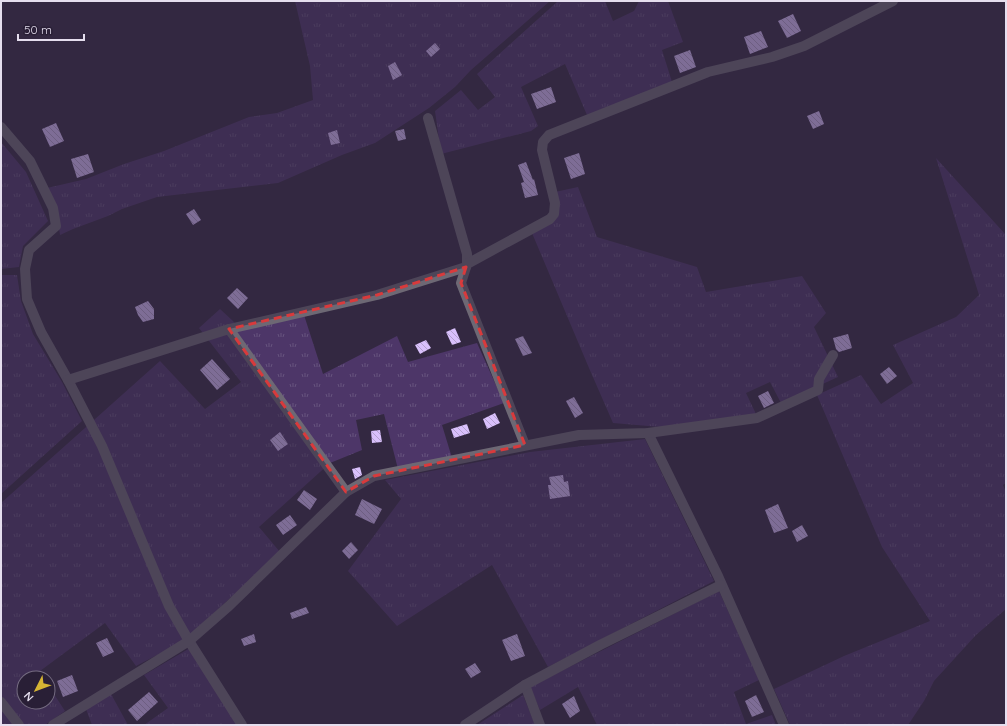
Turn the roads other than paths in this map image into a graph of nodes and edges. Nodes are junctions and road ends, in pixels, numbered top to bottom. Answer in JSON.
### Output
{"nodes":[{"id":1,"x":893,"y":1,"type":"edge"},
{"id":2,"x":428,"y":118,"type":"dead end"},
{"id":3,"x":3,"y":132,"type":"edge"},
{"id":4,"x":466,"y":266,"type":"junction"},
{"id":5,"x":230,"y":329,"type":"junction"},
{"id":6,"x":833,"y":355,"type":"dead end"},
{"id":7,"x":68,"y":380,"type":"junction"},
{"id":8,"x":648,"y":433,"type":"junction"},
{"id":9,"x":525,"y":445,"type":"junction"},
{"id":10,"x":346,"y":492,"type":"junction"},
{"id":11,"x":721,"y":585,"type":"junction"},
{"id":12,"x":189,"y":641,"type":"junction"},
{"id":13,"x":526,"y":685,"type":"junction"},
{"id":14,"x":1,"y":702,"type":"edge"},
{"id":15,"x":19,"y":725,"type":"edge"},
{"id":16,"x":53,"y":725,"type":"edge"},
{"id":17,"x":242,"y":725,"type":"edge"},
{"id":18,"x":465,"y":725,"type":"edge"},
{"id":19,"x":540,"y":725,"type":"edge"},
{"id":20,"x":784,"y":725,"type":"edge"}],
"edges":[{"from":1,"to":4,"type":"street"},
{"from":2,"to":4,"type":"street"},
{"from":3,"to":7,"type":"street"},
{"from":4,"to":5,"type":"street"},
{"from":4,"to":9,"type":"street"},
{"from":5,"to":7,"type":"street"},
{"from":5,"to":10,"type":"street"},
{"from":6,"to":8,"type":"street"},
{"from":7,"to":12,"type":"street"},
{"from":8,"to":9,"type":"street"},
{"from":8,"to":11,"type":"street"},
{"from":9,"to":10,"type":"street"},
{"from":10,"to":12,"type":"street"},
{"from":11,"to":13,"type":"street"},
{"from":11,"to":20,"type":"street"},
{"from":12,"to":16,"type":"street"},
{"from":12,"to":17,"type":"street"},
{"from":13,"to":18,"type":"street"},
{"from":13,"to":19,"type":"street"},
{"from":14,"to":15,"type":"street"}]}
